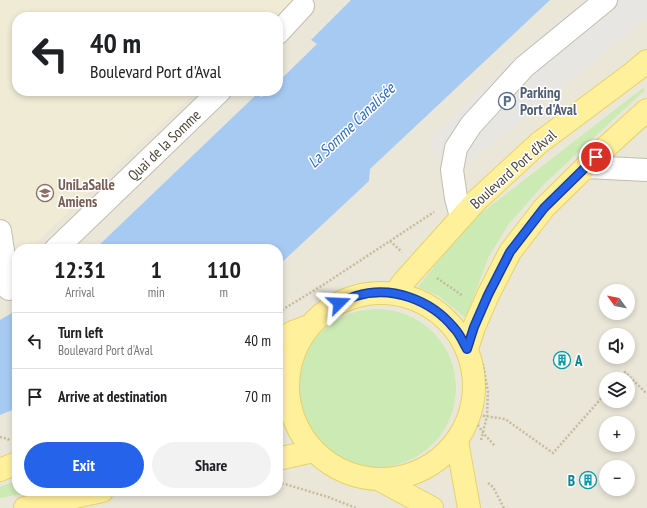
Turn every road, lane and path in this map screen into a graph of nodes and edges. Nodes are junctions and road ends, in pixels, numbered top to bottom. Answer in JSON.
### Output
{"nodes":[{"id":1,"x":606,"y":0,"type":"edge"},
{"id":2,"x":303,"y":6,"type":"dead end"},
{"id":3,"x":283,"y":28,"type":"edge"},
{"id":4,"x":647,"y":61,"type":"edge"},
{"id":5,"x":215,"y":96,"type":"edge"},
{"id":6,"x":647,"y":110,"type":"edge"},
{"id":7,"x":586,"y":167,"type":"junction"},
{"id":8,"x":647,"y":170,"type":"edge"},
{"id":9,"x":461,"y":217,"type":"junction"},
{"id":10,"x":0,"y":231,"type":"edge"},
{"id":11,"x":61,"y":244,"type":"edge"},
{"id":12,"x":9,"y":290,"type":"edge"},
{"id":13,"x":395,"y":293,"type":"junction"},
{"id":14,"x":309,"y":326,"type":"junction"},
{"id":15,"x":283,"y":338,"type":"edge"},
{"id":16,"x":474,"y":354,"type":"junction"},
{"id":17,"x":635,"y":382,"type":"edge"},
{"id":18,"x":647,"y":394,"type":"edge"},
{"id":19,"x":599,"y":401,"type":"edge"},
{"id":20,"x":480,"y":421,"type":"junction"},
{"id":21,"x":457,"y":442,"type":"junction"},
{"id":22,"x":480,"y":446,"type":"dead end"},
{"id":23,"x":495,"y":446,"type":"dead end"},
{"id":24,"x":313,"y":452,"type":"junction"},
{"id":25,"x":283,"y":457,"type":"edge"},
{"id":26,"x":12,"y":465,"type":"edge"},
{"id":27,"x":0,"y":470,"type":"edge"},
{"id":28,"x":380,"y":480,"type":"junction"},
{"id":29,"x":471,"y":480,"type":"junction"},
{"id":30,"x":283,"y":484,"type":"edge"},
{"id":31,"x":79,"y":496,"type":"edge"},
{"id":32,"x":25,"y":508,"type":"edge"},
{"id":33,"x":356,"y":508,"type":"edge"},
{"id":34,"x":432,"y":508,"type":"edge"},
{"id":35,"x":469,"y":508,"type":"edge"},
{"id":36,"x":504,"y":508,"type":"edge"}],
"edges":[{"from":1,"to":9,"type":"street"},
{"from":2,"to":3,"type":"street"},
{"from":4,"to":9,"type":"main road","name":"Boulevard Port d'Aval"},
{"from":5,"to":11,"type":"street","name":"Quai de la Somme"},
{"from":6,"to":7,"type":"main road"},
{"from":7,"to":8,"type":"street"},
{"from":7,"to":16,"type":"main road"},
{"from":9,"to":13,"type":"main road","name":"Boulevard Port d'Aval"},
{"from":10,"to":12,"type":"street"},
{"from":13,"to":14,"type":"main road"},
{"from":13,"to":16,"type":"main road"},
{"from":14,"to":15,"type":"main road"},
{"from":14,"to":24,"type":"main road"},
{"from":16,"to":20,"type":"main road"},
{"from":16,"to":20,"type":"path"},
{"from":17,"to":18,"type":"path"},
{"from":19,"to":20,"type":"path"},
{"from":20,"to":21,"type":"main road"},
{"from":20,"to":22,"type":"path"},
{"from":20,"to":23,"type":"path"},
{"from":21,"to":28,"type":"main road"},
{"from":21,"to":29,"type":"main road"},
{"from":24,"to":25,"type":"main road"},
{"from":24,"to":28,"type":"main road"},
{"from":26,"to":27,"type":"main road"},
{"from":28,"to":34,"type":"main road"},
{"from":29,"to":35,"type":"main road"},
{"from":29,"to":36,"type":"path"},
{"from":30,"to":33,"type":"path"},
{"from":31,"to":32,"type":"main road"}]}
